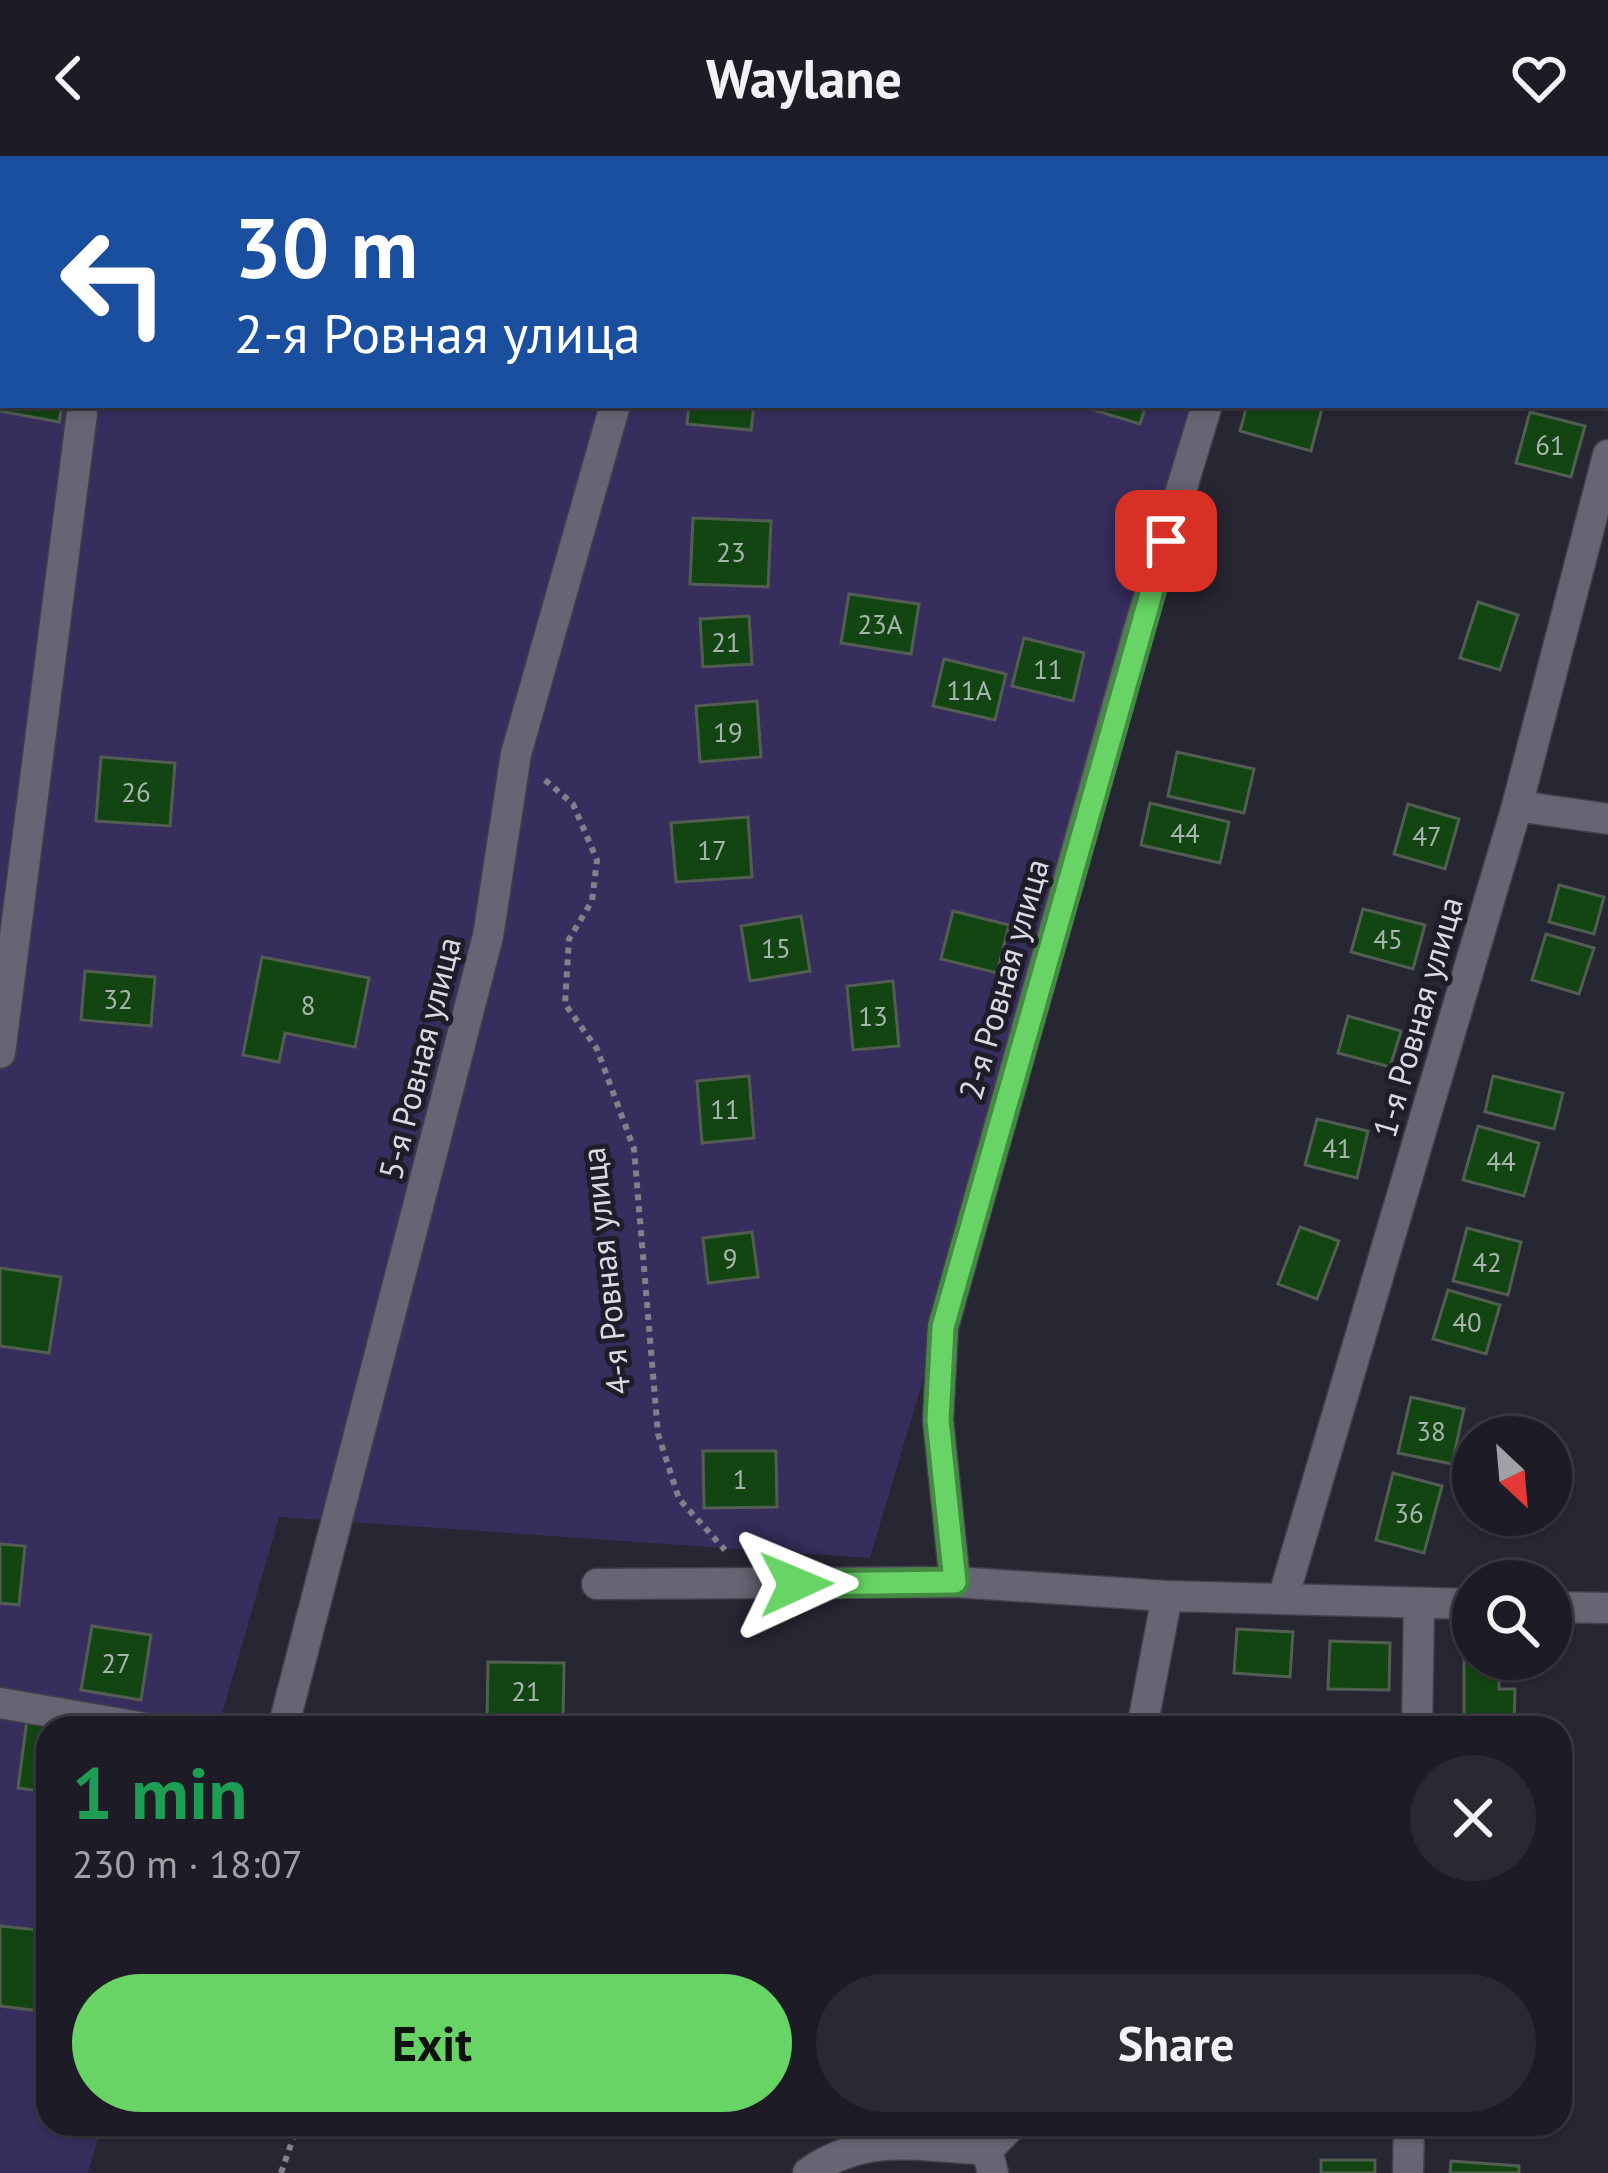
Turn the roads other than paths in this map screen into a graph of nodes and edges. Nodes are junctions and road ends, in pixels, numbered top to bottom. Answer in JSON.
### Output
{"nodes":[{"id":1,"x":83,"y":408,"type":"edge"},
{"id":2,"x":614,"y":408,"type":"edge"},
{"id":3,"x":1206,"y":408,"type":"edge"},
{"id":4,"x":1608,"y":455,"type":"edge"},
{"id":5,"x":1517,"y":806,"type":"junction"},
{"id":6,"x":1608,"y":819,"type":"edge"},
{"id":7,"x":0,"y":1053,"type":"edge"},
{"id":8,"x":955,"y":1582,"type":"junction"},
{"id":9,"x":597,"y":1584,"type":"dead end"},
{"id":10,"x":1284,"y":1595,"type":"junction"},
{"id":11,"x":1167,"y":1596,"type":"junction"},
{"id":12,"x":1419,"y":1603,"type":"junction"},
{"id":13,"x":1452,"y":1604,"type":"edge"},
{"id":14,"x":1572,"y":1607,"type":"edge"},
{"id":15,"x":1608,"y":1608,"type":"edge"},
{"id":16,"x":0,"y":1703,"type":"edge"},
{"id":17,"x":75,"y":1716,"type":"edge"},
{"id":18,"x":286,"y":1716,"type":"edge"},
{"id":19,"x":1144,"y":1716,"type":"edge"},
{"id":20,"x":1417,"y":1716,"type":"edge"},
{"id":21,"x":1409,"y":2136,"type":"edge"},
{"id":22,"x":990,"y":2161,"type":"edge"},
{"id":23,"x":808,"y":2173,"type":"edge"},
{"id":24,"x":1408,"y":2173,"type":"edge"}],
"edges":[{"from":1,"to":7,"type":"street"},
{"from":2,"to":18,"type":"street","name":"5-я Ровная улица"},
{"from":3,"to":8,"type":"street","name":"2-я Ровная улица"},
{"from":4,"to":5,"type":"street","name":"1-я Ровная улица"},
{"from":5,"to":6,"type":"street"},
{"from":5,"to":10,"type":"street","name":"1-я Ровная улица"},
{"from":8,"to":9,"type":"street"},
{"from":8,"to":11,"type":"street"},
{"from":10,"to":11,"type":"street"},
{"from":10,"to":12,"type":"street"},
{"from":11,"to":19,"type":"street"},
{"from":12,"to":13,"type":"street"},
{"from":12,"to":20,"type":"street"},
{"from":14,"to":15,"type":"street"},
{"from":16,"to":17,"type":"street"},
{"from":21,"to":24,"type":"street"},
{"from":22,"to":23,"type":"street"}]}
